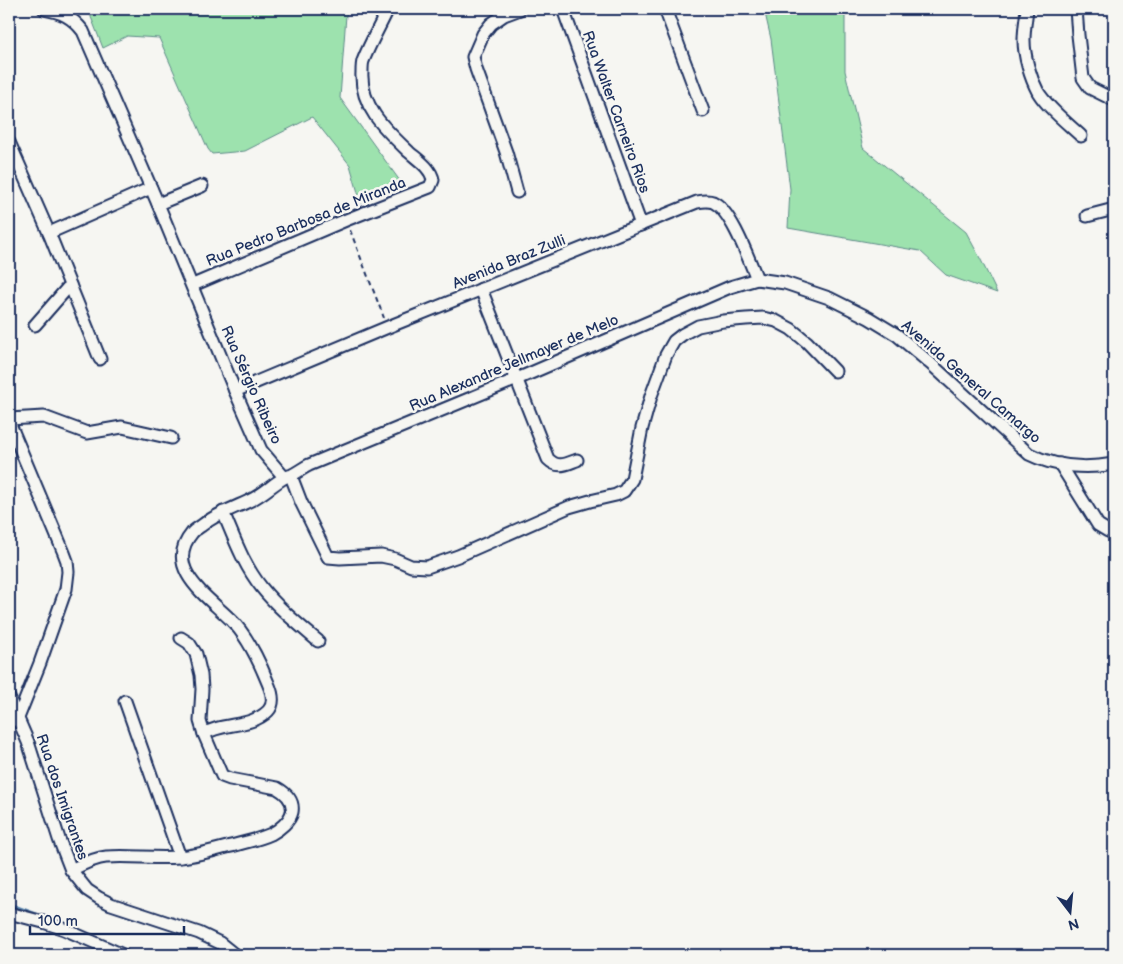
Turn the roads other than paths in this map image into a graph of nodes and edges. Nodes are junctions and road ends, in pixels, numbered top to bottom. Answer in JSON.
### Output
{"nodes":[{"id":1,"x":44,"y":9,"type":"edge"},
{"id":2,"x":388,"y":9,"type":"edge"},
{"id":3,"x":520,"y":9,"type":"edge"},
{"id":4,"x":563,"y":9,"type":"edge"},
{"id":5,"x":665,"y":9,"type":"edge"},
{"id":6,"x":1027,"y":9,"type":"edge"},
{"id":7,"x":1076,"y":9,"type":"edge"},
{"id":8,"x":1114,"y":100,"type":"edge"},
{"id":9,"x":703,"y":111,"type":"dead end"},
{"id":10,"x":1081,"y":136,"type":"dead end"},
{"id":11,"x":9,"y":144,"type":"edge"},
{"id":12,"x":202,"y":186,"type":"dead end"},
{"id":13,"x":151,"y":188,"type":"junction"},
{"id":14,"x":517,"y":192,"type":"dead end"},
{"id":15,"x":158,"y":204,"type":"junction"},
{"id":16,"x":1114,"y":209,"type":"edge"},
{"id":17,"x":1087,"y":216,"type":"dead end"},
{"id":18,"x":641,"y":225,"type":"junction"},
{"id":19,"x":49,"y":233,"type":"junction"},
{"id":20,"x":757,"y":279,"type":"junction"},
{"id":21,"x":70,"y":285,"type":"junction"},
{"id":22,"x":192,"y":285,"type":"junction"},
{"id":23,"x":481,"y":289,"type":"junction"},
{"id":24,"x":35,"y":325,"type":"dead end"},
{"id":25,"x":100,"y":358,"type":"dead end"},
{"id":26,"x":835,"y":371,"type":"dead end"},
{"id":27,"x":517,"y":379,"type":"junction"},
{"id":28,"x":236,"y":391,"type":"junction"},
{"id":29,"x":9,"y":420,"type":"edge"},
{"id":30,"x":171,"y":438,"type":"dead end"},
{"id":31,"x":577,"y":460,"type":"dead end"},
{"id":32,"x":1060,"y":464,"type":"junction"},
{"id":33,"x":1114,"y":464,"type":"edge"},
{"id":34,"x":287,"y":477,"type":"junction"},
{"id":35,"x":223,"y":512,"type":"junction"},
{"id":36,"x":1114,"y":532,"type":"edge"},
{"id":37,"x":181,"y":638,"type":"dead end"},
{"id":38,"x":318,"y":641,"type":"dead end"},
{"id":39,"x":9,"y":698,"type":"edge"},
{"id":40,"x":125,"y":701,"type":"dead end"},
{"id":41,"x":14,"y":720,"type":"edge"},
{"id":42,"x":204,"y":734,"type":"junction"},
{"id":43,"x":180,"y":857,"type":"junction"},
{"id":44,"x":70,"y":870,"type":"junction"},
{"id":45,"x":9,"y":913,"type":"edge"},
{"id":46,"x":123,"y":955,"type":"edge"},
{"id":47,"x":235,"y":955,"type":"edge"}],
"edges":[{"from":1,"to":13,"type":"street","name":"Rua Sérgio Ribeiro"},
{"from":2,"to":22,"type":"street","name":"Rua Pedro Barbosa de Miranda"},
{"from":3,"to":14,"type":"street"},
{"from":4,"to":18,"type":"street","name":"Rua Walter Carneiro Rios"},
{"from":5,"to":9,"type":"street"},
{"from":6,"to":10,"type":"street"},
{"from":7,"to":8,"type":"street"},
{"from":11,"to":19,"type":"street"},
{"from":12,"to":15,"type":"street"},
{"from":13,"to":15,"type":"street","name":"Rua Sérgio Ribeiro"},
{"from":13,"to":19,"type":"street"},
{"from":15,"to":22,"type":"street","name":"Rua Sérgio Ribeiro"},
{"from":16,"to":17,"type":"street"},
{"from":18,"to":20,"type":"street","name":"Avenida Braz Zulli"},
{"from":18,"to":23,"type":"street","name":"Avenida Braz Zulli"},
{"from":19,"to":21,"type":"street"},
{"from":20,"to":27,"type":"street","name":"Rua Alexandre Jellmayer de Melo"},
{"from":20,"to":32,"type":"street","name":"Avenida General Camargo"},
{"from":21,"to":24,"type":"street"},
{"from":21,"to":25,"type":"street"},
{"from":22,"to":28,"type":"street","name":"Rua Sérgio Ribeiro"},
{"from":23,"to":27,"type":"street"},
{"from":23,"to":28,"type":"street","name":"Avenida Braz Zulli"},
{"from":26,"to":34,"type":"street","name":"Rua Sérgio Ribeiro"},
{"from":27,"to":31,"type":"street"},
{"from":27,"to":34,"type":"street","name":"Rua Alexandre Jellmayer de Melo"},
{"from":28,"to":34,"type":"street","name":"Rua Sérgio Ribeiro"},
{"from":29,"to":30,"type":"street"},
{"from":29,"to":41,"type":"street"},
{"from":32,"to":33,"type":"street","name":"Avenida General Camargo"},
{"from":32,"to":36,"type":"street"},
{"from":34,"to":35,"type":"street"},
{"from":35,"to":38,"type":"street"},
{"from":35,"to":42,"type":"street"},
{"from":37,"to":42,"type":"street"},
{"from":39,"to":41,"type":"street","name":"Rua dos Imigrantes"},
{"from":40,"to":43,"type":"street"},
{"from":41,"to":44,"type":"street","name":"Rua dos Imigrantes"},
{"from":42,"to":43,"type":"street"},
{"from":43,"to":44,"type":"street"},
{"from":44,"to":47,"type":"street","name":"Rua dos Imigrantes"},
{"from":45,"to":46,"type":"street"}]}
